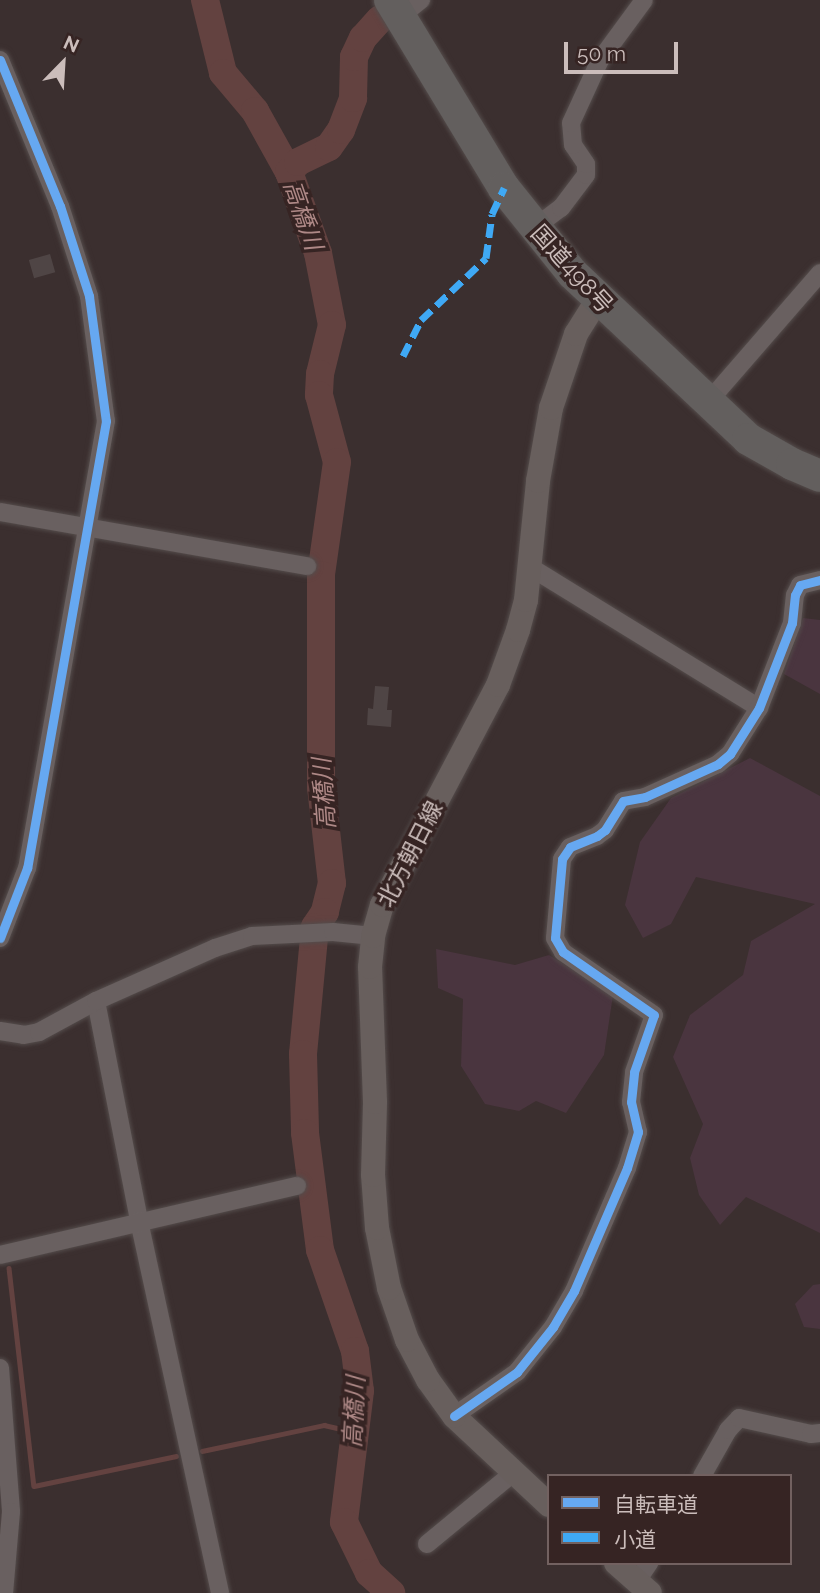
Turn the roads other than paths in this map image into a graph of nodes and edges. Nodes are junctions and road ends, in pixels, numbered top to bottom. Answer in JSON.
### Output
{"nodes":[{"id":1,"x":644,"y":0,"type":"edge"},
{"id":2,"x":404,"y":5,"type":"edge"},
{"id":3,"x":0,"y":60,"type":"edge"},
{"id":4,"x":534,"y":228,"type":"junction"},
{"id":5,"x":820,"y":273,"type":"edge"},
{"id":6,"x":597,"y":300,"type":"junction"},
{"id":7,"x":708,"y":402,"type":"junction"},
{"id":8,"x":820,"y":475,"type":"edge"},
{"id":9,"x":0,"y":512,"type":"edge"},
{"id":10,"x":88,"y":528,"type":"junction"},
{"id":11,"x":307,"y":566,"type":"dead end"},
{"id":12,"x":530,"y":567,"type":"junction"},
{"id":13,"x":820,"y":580,"type":"edge"},
{"id":14,"x":759,"y":708,"type":"junction"},
{"id":15,"x":373,"y":936,"type":"junction"},
{"id":16,"x":0,"y":938,"type":"edge"},
{"id":17,"x":96,"y":1001,"type":"junction"},
{"id":18,"x":0,"y":1031,"type":"edge"},
{"id":19,"x":297,"y":1186,"type":"dead end"},
{"id":20,"x":139,"y":1221,"type":"junction"},
{"id":21,"x":0,"y":1255,"type":"edge"},
{"id":22,"x":0,"y":1368,"type":"edge"},
{"id":23,"x":454,"y":1416,"type":"junction"},
{"id":24,"x":820,"y":1433,"type":"edge"},
{"id":25,"x":512,"y":1474,"type":"junction"},
{"id":26,"x":703,"y":1474,"type":"edge"},
{"id":27,"x":547,"y":1503,"type":"edge"},
{"id":28,"x":427,"y":1544,"type":"dead end"},
{"id":29,"x":618,"y":1565,"type":"edge"},
{"id":30,"x":641,"y":1583,"type":"edge"},
{"id":31,"x":5,"y":1593,"type":"edge"},
{"id":32,"x":220,"y":1593,"type":"edge"}],
"edges":[{"from":1,"to":4,"type":"street"},
{"from":2,"to":4,"type":"highway","name":"国道498号"},
{"from":3,"to":10,"type":"street"},
{"from":4,"to":6,"type":"highway","name":"国道498号"},
{"from":5,"to":7,"type":"street"},
{"from":6,"to":7,"type":"highway","name":"国道498号"},
{"from":6,"to":12,"type":"main road","name":"北方朝日線"},
{"from":7,"to":8,"type":"highway","name":"国道498号"},
{"from":9,"to":10,"type":"street"},
{"from":10,"to":11,"type":"street"},
{"from":10,"to":16,"type":"street"},
{"from":12,"to":14,"type":"street"},
{"from":12,"to":15,"type":"main road","name":"北方朝日線"},
{"from":13,"to":14,"type":"street"},
{"from":14,"to":23,"type":"street"},
{"from":15,"to":17,"type":"street"},
{"from":15,"to":23,"type":"main road","name":"北方朝日線"},
{"from":17,"to":18,"type":"street"},
{"from":17,"to":20,"type":"street"},
{"from":19,"to":20,"type":"street"},
{"from":20,"to":21,"type":"street"},
{"from":20,"to":32,"type":"street"},
{"from":22,"to":31,"type":"street"},
{"from":23,"to":25,"type":"main road","name":"北方朝日線"},
{"from":24,"to":26,"type":"street"},
{"from":25,"to":27,"type":"main road","name":"北方朝日線"},
{"from":25,"to":28,"type":"street"},
{"from":29,"to":30,"type":"main road"}]}
